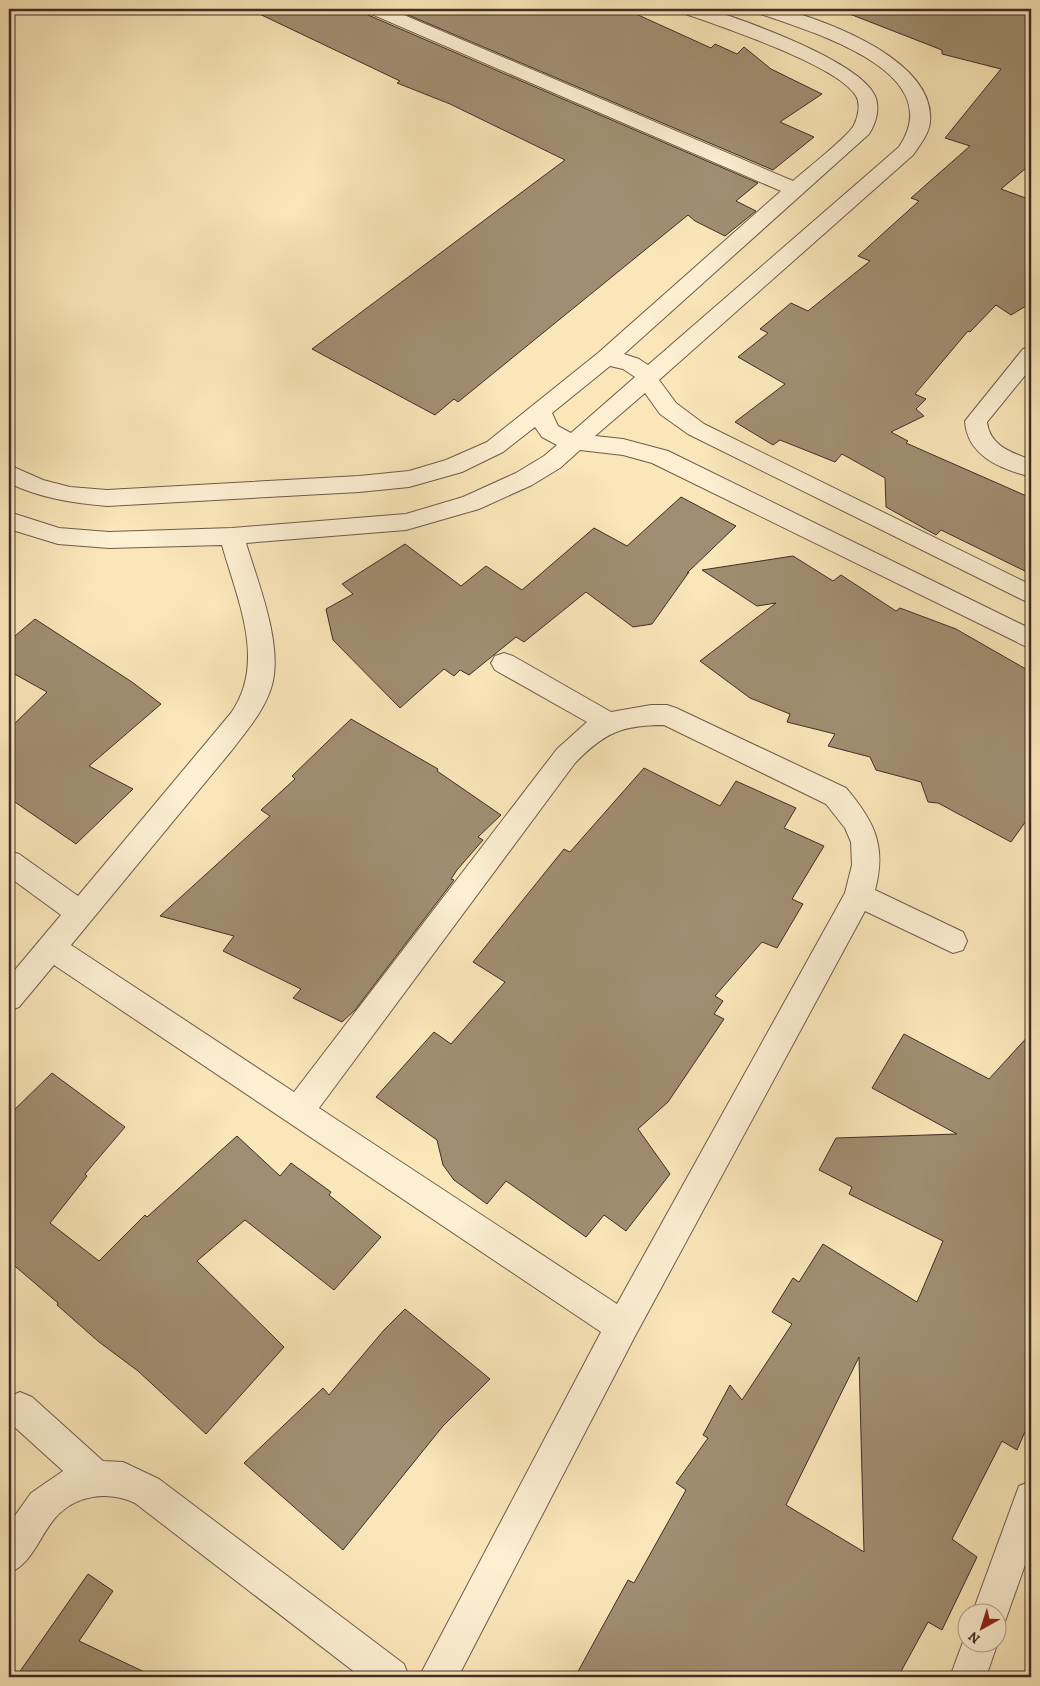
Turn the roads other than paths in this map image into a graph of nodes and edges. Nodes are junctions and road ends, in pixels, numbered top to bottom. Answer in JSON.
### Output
{"nodes":[{"id":1,"x":375,"y":9,"type":"edge"},
{"id":2,"x":688,"y":9,"type":"edge"},
{"id":3,"x":764,"y":9,"type":"edge"},
{"id":4,"x":796,"y":190,"type":"junction"},
{"id":5,"x":1031,"y":354,"type":"edge"},
{"id":6,"x":606,"y":358,"type":"junction"},
{"id":7,"x":648,"y":377,"type":"junction"},
{"id":8,"x":540,"y":411,"type":"junction"},
{"id":9,"x":574,"y":443,"type":"junction"},
{"id":10,"x":1031,"y":469,"type":"edge"},
{"id":11,"x":9,"y":473,"type":"edge"},
{"id":12,"x":9,"y":520,"type":"edge"},
{"id":13,"x":232,"y":536,"type":"junction"},
{"id":14,"x":1031,"y":595,"type":"edge"},
{"id":15,"x":1031,"y":640,"type":"edge"},
{"id":16,"x":504,"y":663,"type":"dead end"},
{"id":17,"x":608,"y":722,"type":"junction"},
{"id":18,"x":9,"y":862,"type":"edge"},
{"id":19,"x":859,"y":895,"type":"junction"},
{"id":20,"x":80,"y":913,"type":"junction"},
{"id":21,"x":953,"y":942,"type":"dead end"},
{"id":22,"x":51,"y":947,"type":"junction"},
{"id":23,"x":9,"y":998,"type":"edge"},
{"id":24,"x":299,"y":1110,"type":"junction"},
{"id":25,"x":622,"y":1327,"type":"junction"},
{"id":26,"x":20,"y":1409,"type":"dead end"},
{"id":27,"x":96,"y":1478,"type":"junction"},
{"id":28,"x":1031,"y":1498,"type":"edge"},
{"id":29,"x":9,"y":1555,"type":"edge"},
{"id":30,"x":994,"y":1604,"type":"edge"},
{"id":31,"x":976,"y":1654,"type":"edge"},
{"id":32,"x":391,"y":1677,"type":"edge"},
{"id":33,"x":438,"y":1677,"type":"edge"},
{"id":34,"x":968,"y":1677,"type":"edge"}],
"edges":[{"from":1,"to":4,"type":"street"},
{"from":2,"to":4,"type":"street"},
{"from":3,"to":7,"type":"street"},
{"from":4,"to":6,"type":"street"},
{"from":5,"to":10,"type":"street"},
{"from":6,"to":7,"type":"street"},
{"from":6,"to":8,"type":"street"},
{"from":7,"to":9,"type":"street"},
{"from":7,"to":14,"type":"street"},
{"from":8,"to":9,"type":"street"},
{"from":8,"to":11,"type":"street"},
{"from":9,"to":13,"type":"street"},
{"from":9,"to":15,"type":"street"},
{"from":12,"to":13,"type":"street"},
{"from":13,"to":20,"type":"street"},
{"from":16,"to":17,"type":"street"},
{"from":17,"to":19,"type":"street"},
{"from":17,"to":24,"type":"street"},
{"from":18,"to":20,"type":"street"},
{"from":19,"to":21,"type":"street"},
{"from":19,"to":25,"type":"street"},
{"from":20,"to":22,"type":"street"},
{"from":22,"to":23,"type":"street"},
{"from":22,"to":24,"type":"street"},
{"from":24,"to":25,"type":"street"},
{"from":25,"to":33,"type":"street"},
{"from":26,"to":27,"type":"street"},
{"from":27,"to":29,"type":"street"},
{"from":27,"to":32,"type":"street"},
{"from":28,"to":30,"type":"street"},
{"from":31,"to":34,"type":"street"}]}
